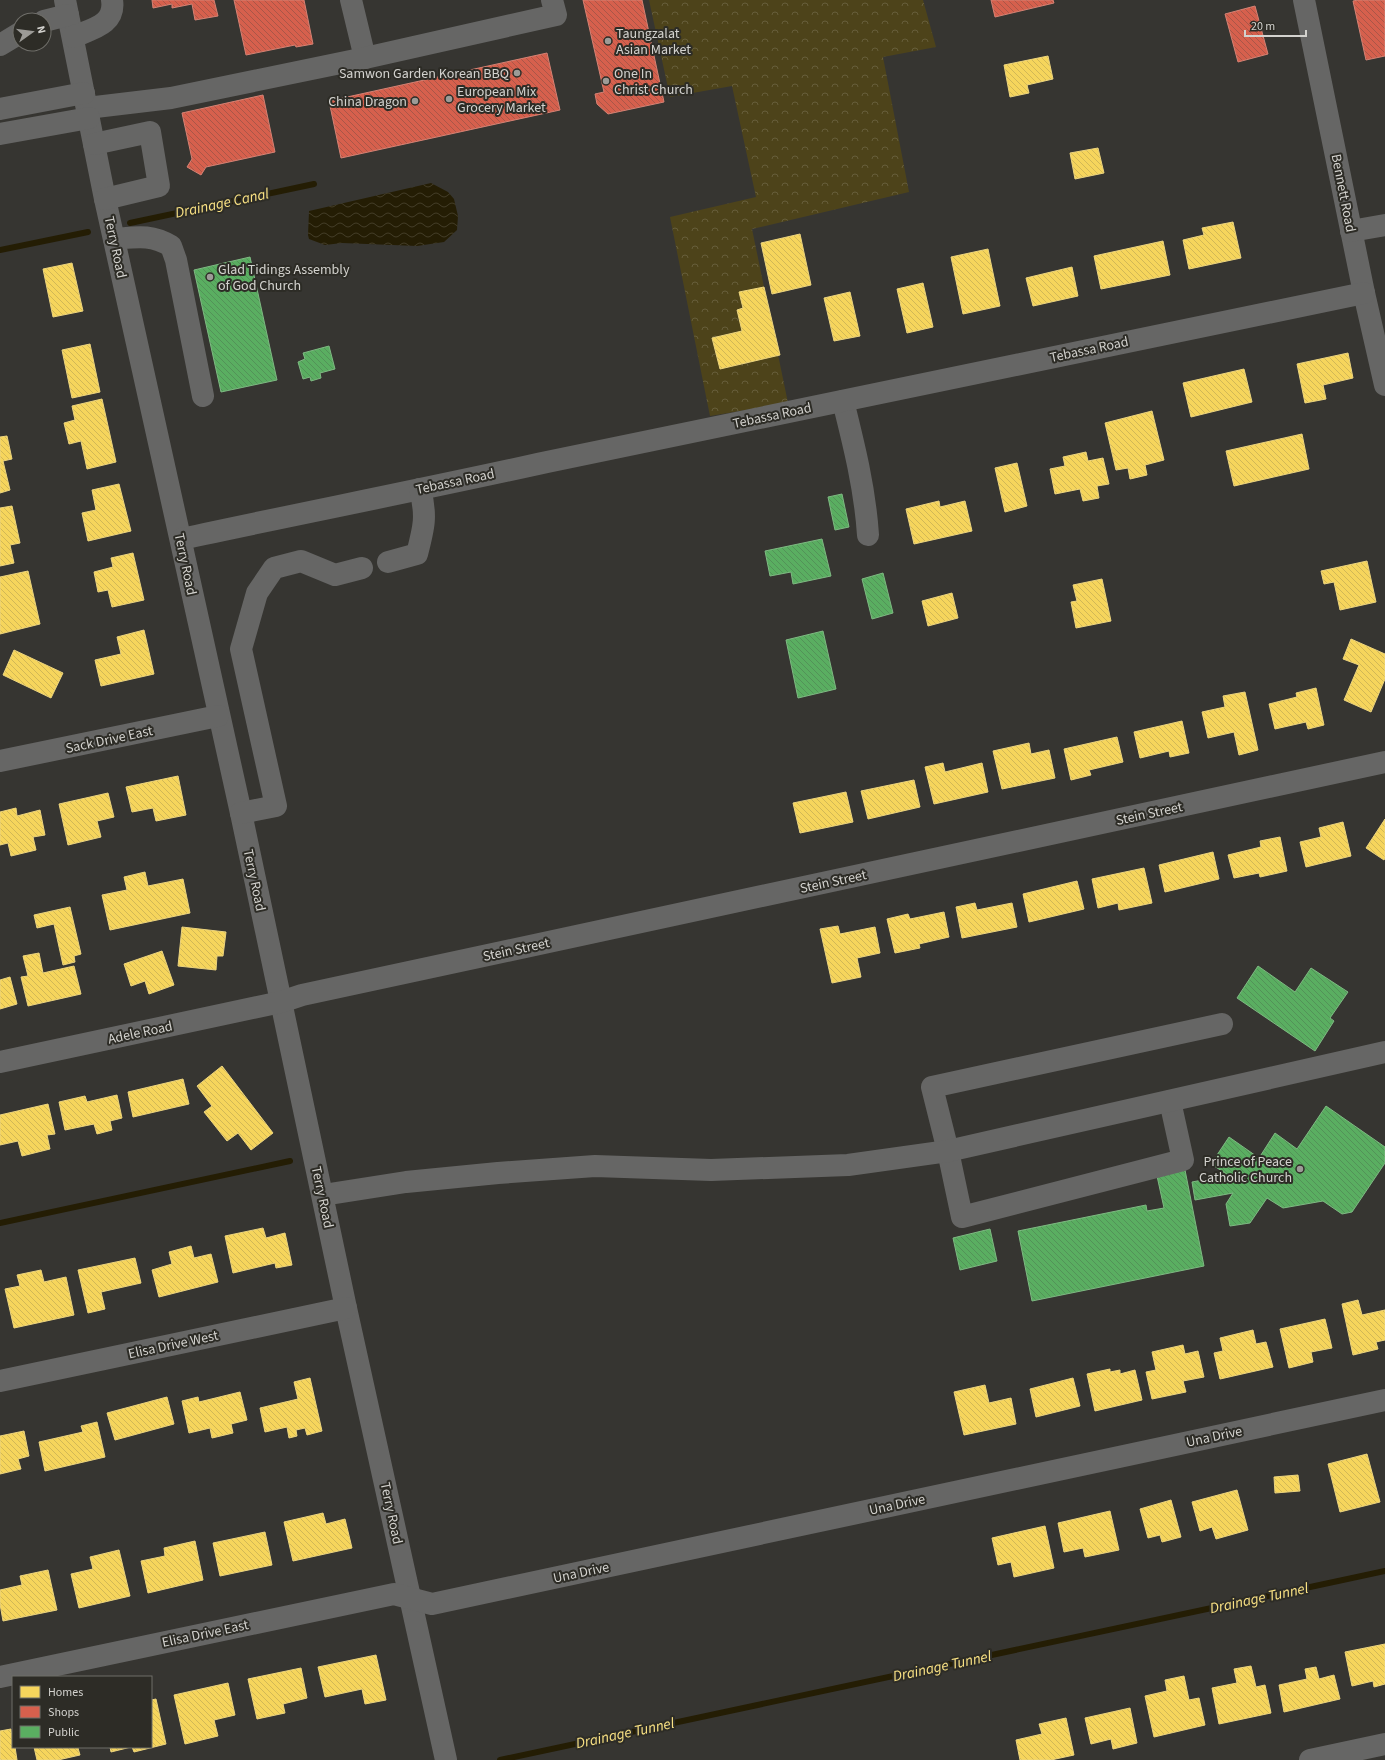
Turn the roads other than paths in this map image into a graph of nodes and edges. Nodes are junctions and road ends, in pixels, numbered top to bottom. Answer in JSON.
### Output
{"nodes":[{"id":1,"x":112,"y":0,"type":"edge"},
{"id":2,"x":351,"y":0,"type":"edge"},
{"id":3,"x":552,"y":0,"type":"edge"},
{"id":4,"x":1304,"y":0,"type":"edge"},
{"id":5,"x":67,"y":8,"type":"edge"},
{"id":6,"x":52,"y":16,"type":"edge"},
{"id":7,"x":73,"y":37,"type":"junction"},
{"id":8,"x":12,"y":38,"type":"edge"},
{"id":9,"x":0,"y":45,"type":"edge"},
{"id":10,"x":365,"y":58,"type":"junction"},
{"id":11,"x":87,"y":106,"type":"junction"},
{"id":12,"x":0,"y":109,"type":"edge"},
{"id":13,"x":0,"y":134,"type":"edge"},
{"id":14,"x":94,"y":144,"type":"junction"},
{"id":15,"x":105,"y":199,"type":"junction"},
{"id":16,"x":1385,"y":225,"type":"edge"},
{"id":17,"x":1351,"y":231,"type":"junction"},
{"id":18,"x":114,"y":239,"type":"junction"},
{"id":19,"x":1364,"y":293,"type":"junction"},
{"id":20,"x":1385,"y":385,"type":"edge"},
{"id":21,"x":203,"y":396,"type":"dead end"},
{"id":22,"x":843,"y":401,"type":"junction"},
{"id":23,"x":420,"y":489,"type":"junction"},
{"id":24,"x":868,"y":535,"type":"dead end"},
{"id":25,"x":181,"y":539,"type":"junction"},
{"id":26,"x":388,"y":562,"type":"dead end"},
{"id":27,"x":362,"y":568,"type":"dead end"},
{"id":28,"x":218,"y":716,"type":"junction"},
{"id":29,"x":0,"y":761,"type":"edge"},
{"id":30,"x":1385,"y":762,"type":"edge"},
{"id":31,"x":241,"y":813,"type":"junction"},
{"id":32,"x":281,"y":1002,"type":"junction"},
{"id":33,"x":1222,"y":1024,"type":"dead end"},
{"id":34,"x":1385,"y":1052,"type":"edge"},
{"id":35,"x":0,"y":1062,"type":"edge"},
{"id":36,"x":1170,"y":1101,"type":"junction"},
{"id":37,"x":948,"y":1151,"type":"junction"},
{"id":38,"x":323,"y":1195,"type":"junction"},
{"id":39,"x":346,"y":1308,"type":"junction"},
{"id":40,"x":0,"y":1381,"type":"edge"},
{"id":41,"x":1385,"y":1400,"type":"edge"},
{"id":42,"x":410,"y":1597,"type":"junction"},
{"id":43,"x":0,"y":1677,"type":"edge"},
{"id":44,"x":1385,"y":1744,"type":"edge"},
{"id":45,"x":446,"y":1760,"type":"edge"},
{"id":46,"x":1310,"y":1760,"type":"edge"}],
"edges":[{"from":1,"to":7,"type":"street"},
{"from":2,"to":10,"type":"street"},
{"from":3,"to":10,"type":"street"},
{"from":4,"to":17,"type":"street","name":"Bennett Road"},
{"from":5,"to":6,"type":"street"},
{"from":5,"to":7,"type":"street","name":"Terry Road"},
{"from":7,"to":11,"type":"street","name":"Terry Road"},
{"from":8,"to":9,"type":"street"},
{"from":10,"to":11,"type":"street"},
{"from":11,"to":12,"type":"street"},
{"from":11,"to":13,"type":"street"},
{"from":11,"to":14,"type":"street","name":"Terry Road"},
{"from":14,"to":15,"type":"street","name":"Terry Road"},
{"from":14,"to":15,"type":"street"},
{"from":15,"to":18,"type":"street","name":"Terry Road"},
{"from":16,"to":17,"type":"street"},
{"from":17,"to":19,"type":"street","name":"Bennett Road"},
{"from":18,"to":21,"type":"street"},
{"from":18,"to":25,"type":"street","name":"Terry Road"},
{"from":19,"to":20,"type":"street","name":"Bennett Road"},
{"from":19,"to":22,"type":"street","name":"Tebassa Road"},
{"from":22,"to":23,"type":"street","name":"Tebassa Road"},
{"from":22,"to":24,"type":"street"},
{"from":23,"to":25,"type":"street","name":"Tebassa Road"},
{"from":23,"to":26,"type":"street"},
{"from":25,"to":28,"type":"street","name":"Terry Road"},
{"from":27,"to":31,"type":"street"},
{"from":28,"to":29,"type":"street","name":"Sack Drive East"},
{"from":28,"to":31,"type":"street","name":"Terry Road"},
{"from":30,"to":32,"type":"street","name":"Stein Street"},
{"from":31,"to":32,"type":"street","name":"Terry Road"},
{"from":32,"to":35,"type":"street","name":"Adele Road"},
{"from":32,"to":38,"type":"street","name":"Terry Road"},
{"from":33,"to":37,"type":"street"},
{"from":34,"to":36,"type":"street"},
{"from":36,"to":37,"type":"street"},
{"from":36,"to":37,"type":"street"},
{"from":37,"to":38,"type":"street"},
{"from":38,"to":39,"type":"street","name":"Terry Road"},
{"from":39,"to":40,"type":"street","name":"Elisa Drive West"},
{"from":39,"to":42,"type":"street","name":"Terry Road"},
{"from":41,"to":42,"type":"street","name":"Una Drive"},
{"from":42,"to":43,"type":"street","name":"Elisa Drive East"},
{"from":42,"to":45,"type":"street","name":"Terry Road"},
{"from":44,"to":46,"type":"street"}]}
